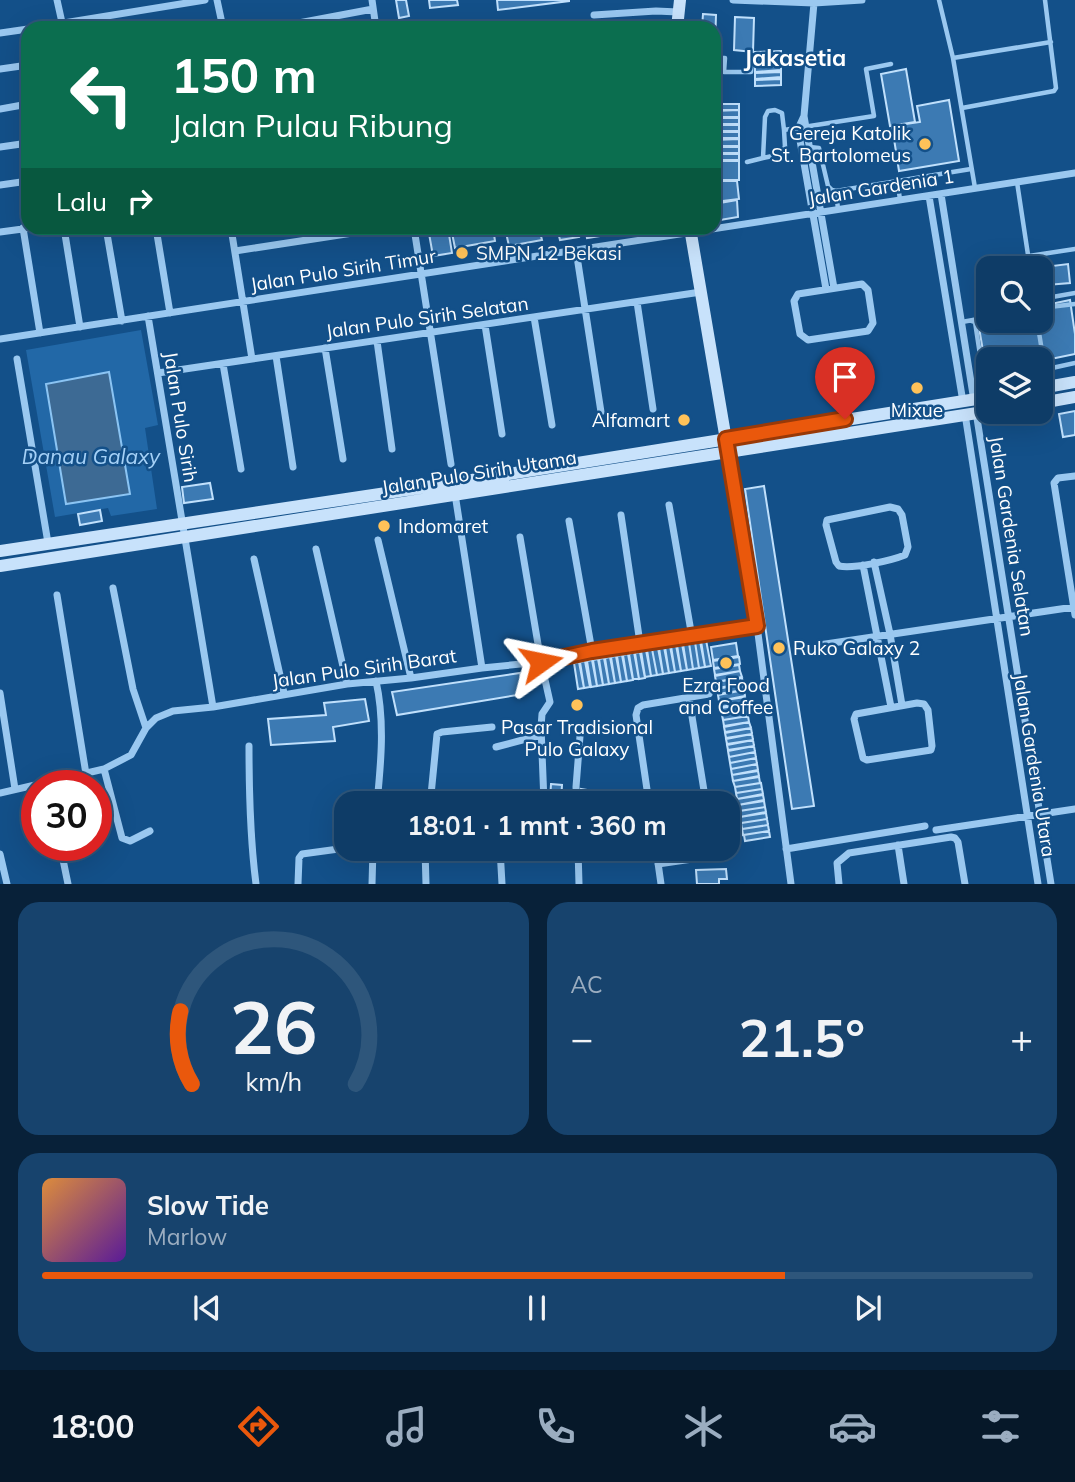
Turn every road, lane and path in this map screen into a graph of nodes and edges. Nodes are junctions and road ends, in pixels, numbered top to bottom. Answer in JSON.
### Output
{"nodes":[{"id":1,"x":57,"y":0,"type":"edge"},
{"id":2,"x":205,"y":0,"type":"edge"},
{"id":3,"x":217,"y":0,"type":"edge"},
{"id":4,"x":372,"y":0,"type":"edge"},
{"id":5,"x":733,"y":0,"type":"edge"},
{"id":6,"x":862,"y":0,"type":"edge"},
{"id":7,"x":939,"y":0,"type":"edge"},
{"id":8,"x":1045,"y":0,"type":"edge"},
{"id":9,"x":758,"y":1,"type":"edge"},
{"id":10,"x":815,"y":2,"type":"edge"},
{"id":11,"x":679,"y":6,"type":"edge"},
{"id":12,"x":373,"y":9,"type":"junction"},
{"id":13,"x":594,"y":15,"type":"dead end"},
{"id":14,"x":61,"y":21,"type":"edge"},
{"id":15,"x":90,"y":21,"type":"edge"},
{"id":16,"x":222,"y":21,"type":"edge"},
{"id":17,"x":309,"y":21,"type":"edge"},
{"id":18,"x":375,"y":21,"type":"edge"},
{"id":19,"x":21,"y":30,"type":"edge"},
{"id":20,"x":0,"y":33,"type":"edge"},
{"id":21,"x":1051,"y":42,"type":"junction"},
{"id":22,"x":752,"y":57,"type":"dead end"},
{"id":23,"x":721,"y":58,"type":"edge"},
{"id":24,"x":953,"y":58,"type":"junction"},
{"id":25,"x":891,"y":64,"type":"dead end"},
{"id":26,"x":21,"y":66,"type":"edge"},
{"id":27,"x":0,"y":69,"type":"edge"},
{"id":28,"x":21,"y":105,"type":"edge"},
{"id":29,"x":962,"y":108,"type":"junction"},
{"id":30,"x":0,"y":109,"type":"edge"},
{"id":31,"x":802,"y":128,"type":"junction"},
{"id":32,"x":784,"y":130,"type":"junction"},
{"id":33,"x":21,"y":144,"type":"edge"},
{"id":34,"x":0,"y":147,"type":"edge"},
{"id":35,"x":810,"y":148,"type":"junction"},
{"id":36,"x":763,"y":158,"type":"junction"},
{"id":37,"x":747,"y":162,"type":"dead end"},
{"id":38,"x":971,"y":169,"type":"junction"},
{"id":39,"x":1075,"y":173,"type":"edge"},
{"id":40,"x":897,"y":181,"type":"junction"},
{"id":41,"x":21,"y":182,"type":"edge"},
{"id":42,"x":1017,"y":182,"type":"junction"},
{"id":43,"x":0,"y":185,"type":"edge"},
{"id":44,"x":975,"y":188,"type":"junction"},
{"id":45,"x":836,"y":191,"type":"junction"},
{"id":46,"x":941,"y":194,"type":"junction"},
{"id":47,"x":929,"y":196,"type":"junction"},
{"id":48,"x":900,"y":200,"type":"junction"},
{"id":49,"x":839,"y":210,"type":"junction"},
{"id":50,"x":822,"y":212,"type":"junction"},
{"id":51,"x":813,"y":214,"type":"junction"},
{"id":52,"x":721,"y":226,"type":"edge"},
{"id":53,"x":21,"y":229,"type":"edge"},
{"id":54,"x":0,"y":232,"type":"edge"},
{"id":55,"x":27,"y":235,"type":"edge"},
{"id":56,"x":65,"y":235,"type":"edge"},
{"id":57,"x":107,"y":235,"type":"edge"},
{"id":58,"x":157,"y":235,"type":"edge"},
{"id":59,"x":232,"y":235,"type":"edge"},
{"id":60,"x":339,"y":235,"type":"edge"},
{"id":61,"x":415,"y":235,"type":"edge"},
{"id":62,"x":662,"y":235,"type":"edge"},
{"id":63,"x":692,"y":235,"type":"edge"},
{"id":64,"x":1075,"y":249,"type":"edge"},
{"id":65,"x":576,"y":250,"type":"junction"},
{"id":66,"x":235,"y":251,"type":"junction"},
{"id":67,"x":1029,"y":256,"type":"joint"},
{"id":68,"x":421,"y":274,"type":"junction"},
{"id":69,"x":830,"y":288,"type":"junction"},
{"id":70,"x":701,"y":292,"type":"junction"},
{"id":71,"x":1075,"y":293,"type":"edge"},
{"id":72,"x":1053,"y":297,"type":"edge"},
{"id":73,"x":243,"y":302,"type":"junction"},
{"id":74,"x":637,"y":302,"type":"junction"},
{"id":75,"x":1075,"y":304,"type":"edge"},
{"id":76,"x":1053,"y":307,"type":"edge"},
{"id":77,"x":585,"y":310,"type":"junction"},
{"id":78,"x":170,"y":313,"type":"junction"},
{"id":79,"x":148,"y":316,"type":"junction"},
{"id":80,"x":534,"y":317,"type":"junction"},
{"id":81,"x":122,"y":320,"type":"junction"},
{"id":82,"x":976,"y":320,"type":"edge"},
{"id":83,"x":972,"y":321,"type":"junction"},
{"id":84,"x":960,"y":323,"type":"junction"},
{"id":85,"x":485,"y":325,"type":"junction"},
{"id":86,"x":80,"y":327,"type":"junction"},
{"id":87,"x":40,"y":333,"type":"junction"},
{"id":88,"x":430,"y":333,"type":"junction"},
{"id":89,"x":0,"y":337,"type":"edge"},
{"id":90,"x":377,"y":341,"type":"junction"},
{"id":91,"x":979,"y":347,"type":"edge"},
{"id":92,"x":326,"y":348,"type":"junction"},
{"id":93,"x":276,"y":356,"type":"junction"},
{"id":94,"x":17,"y":359,"type":"dead end"},
{"id":95,"x":252,"y":359,"type":"junction"},
{"id":96,"x":1075,"y":363,"type":"edge"},
{"id":97,"x":223,"y":364,"type":"junction"},
{"id":98,"x":1053,"y":368,"type":"edge"},
{"id":99,"x":158,"y":373,"type":"junction"},
{"id":100,"x":1075,"y":382,"type":"edge"},
{"id":101,"x":1053,"y":386,"type":"edge"},
{"id":102,"x":1075,"y":397,"type":"edge"},
{"id":103,"x":976,"y":399,"type":"edge"},
{"id":104,"x":968,"y":400,"type":"junction"},
{"id":105,"x":1053,"y":400,"type":"edge"},
{"id":106,"x":920,"y":407,"type":"junction"},
{"id":107,"x":653,"y":409,"type":"dead end"},
{"id":108,"x":601,"y":412,"type":"dead end"},
{"id":109,"x":976,"y":414,"type":"edge"},
{"id":110,"x":970,"y":415,"type":"junction"},
{"id":111,"x":923,"y":422,"type":"junction"},
{"id":112,"x":552,"y":425,"type":"dead end"},
{"id":113,"x":502,"y":434,"type":"dead end"},
{"id":114,"x":726,"y":439,"type":"junction"},
{"id":115,"x":771,"y":439,"type":"junction"},
{"id":116,"x":682,"y":446,"type":"junction"},
{"id":117,"x":393,"y":449,"type":"dead end"},
{"id":118,"x":728,"y":453,"type":"junction"},
{"id":119,"x":684,"y":459,"type":"junction"},
{"id":120,"x":343,"y":460,"type":"dead end"},
{"id":121,"x":451,"y":464,"type":"dead end"},
{"id":122,"x":293,"y":467,"type":"dead end"},
{"id":123,"x":241,"y":469,"type":"dead end"},
{"id":124,"x":1075,"y":476,"type":"edge"},
{"id":125,"x":454,"y":489,"type":"junction"},
{"id":126,"x":669,"y":505,"type":"dead end"},
{"id":127,"x":621,"y":514,"type":"dead end"},
{"id":128,"x":569,"y":522,"type":"dead end"},
{"id":129,"x":183,"y":523,"type":"junction"},
{"id":130,"x":185,"y":537,"type":"junction"},
{"id":131,"x":520,"y":537,"type":"dead end"},
{"id":132,"x":378,"y":540,"type":"dead end"},
{"id":133,"x":1075,"y":540,"type":"edge"},
{"id":134,"x":1064,"y":541,"type":"junction"},
{"id":135,"x":48,"y":543,"type":"junction"},
{"id":136,"x":316,"y":549,"type":"dead end"},
{"id":137,"x":0,"y":551,"type":"edge"},
{"id":138,"x":254,"y":559,"type":"dead end"},
{"id":139,"x":874,"y":562,"type":"junction"},
{"id":140,"x":863,"y":565,"type":"junction"},
{"id":141,"x":0,"y":566,"type":"edge"},
{"id":142,"x":113,"y":588,"type":"dead end"},
{"id":143,"x":57,"y":595,"type":"dead end"},
{"id":144,"x":1074,"y":611,"type":"edge"},
{"id":145,"x":1009,"y":617,"type":"junction"},
{"id":146,"x":996,"y":618,"type":"junction"},
{"id":147,"x":757,"y":626,"type":"junction"},
{"id":148,"x":890,"y":634,"type":"junction"},
{"id":149,"x":878,"y":636,"type":"junction"},
{"id":150,"x":692,"y":637,"type":"junction"},
{"id":151,"x":640,"y":643,"type":"junction"},
{"id":152,"x":819,"y":645,"type":"dead end"},
{"id":153,"x":592,"y":651,"type":"junction"},
{"id":154,"x":541,"y":662,"type":"junction"},
{"id":155,"x":482,"y":668,"type":"junction"},
{"id":156,"x":411,"y":678,"type":"junction"},
{"id":157,"x":376,"y":681,"type":"junction"},
{"id":158,"x":348,"y":684,"type":"junction"},
{"id":159,"x":0,"y":693,"type":"edge"},
{"id":160,"x":284,"y":693,"type":"junction"},
{"id":161,"x":709,"y":694,"type":"dead end"},
{"id":162,"x":689,"y":698,"type":"junction"},
{"id":163,"x":902,"y":705,"type":"junction"},
{"id":164,"x":213,"y":707,"type":"junction"},
{"id":165,"x":891,"y":707,"type":"junction"},
{"id":166,"x":492,"y":727,"type":"dead end"},
{"id":167,"x":146,"y":728,"type":"junction"},
{"id":168,"x":541,"y":735,"type":"junction"},
{"id":169,"x":580,"y":736,"type":"dead end"},
{"id":170,"x":249,"y":746,"type":"dead end"},
{"id":171,"x":496,"y":747,"type":"dead end"},
{"id":172,"x":104,"y":769,"type":"junction"},
{"id":173,"x":85,"y":770,"type":"edge"},
{"id":174,"x":100,"y":770,"type":"edge"},
{"id":175,"x":21,"y":788,"type":"edge"},
{"id":176,"x":15,"y":789,"type":"junction"},
{"id":177,"x":378,"y":791,"type":"edge"},
{"id":178,"x":431,"y":791,"type":"edge"},
{"id":179,"x":544,"y":791,"type":"edge"},
{"id":180,"x":576,"y":791,"type":"edge"},
{"id":181,"x":647,"y":791,"type":"edge"},
{"id":182,"x":704,"y":791,"type":"edge"},
{"id":183,"x":0,"y":793,"type":"edge"},
{"id":184,"x":1075,"y":808,"type":"edge"},
{"id":185,"x":1040,"y":814,"type":"junction"},
{"id":186,"x":1028,"y":816,"type":"junction"},
{"id":187,"x":925,"y":826,"type":"dead end"},
{"id":188,"x":936,"y":830,"type":"dead end"},
{"id":189,"x":150,"y":831,"type":"dead end"},
{"id":190,"x":898,"y":845,"type":"junction"},
{"id":191,"x":786,"y":849,"type":"junction"},
{"id":192,"x":334,"y":850,"type":"edge"},
{"id":193,"x":0,"y":854,"type":"edge"},
{"id":194,"x":63,"y":861,"type":"edge"},
{"id":195,"x":373,"y":861,"type":"edge"},
{"id":196,"x":425,"y":861,"type":"edge"},
{"id":197,"x":501,"y":861,"type":"edge"},
{"id":198,"x":578,"y":861,"type":"edge"},
{"id":199,"x":658,"y":861,"type":"edge"},
{"id":200,"x":679,"y":861,"type":"edge"},
{"id":201,"x":659,"y":864,"type":"junction"},
{"id":202,"x":7,"y":884,"type":"edge"},
{"id":203,"x":68,"y":884,"type":"edge"},
{"id":204,"x":257,"y":884,"type":"edge"},
{"id":205,"x":298,"y":884,"type":"edge"},
{"id":206,"x":372,"y":884,"type":"edge"},
{"id":207,"x":426,"y":884,"type":"edge"},
{"id":208,"x":502,"y":884,"type":"edge"},
{"id":209,"x":579,"y":884,"type":"edge"},
{"id":210,"x":661,"y":884,"type":"edge"},
{"id":211,"x":791,"y":884,"type":"edge"},
{"id":212,"x":839,"y":884,"type":"edge"},
{"id":213,"x":904,"y":884,"type":"edge"},
{"id":214,"x":965,"y":884,"type":"edge"},
{"id":215,"x":1038,"y":884,"type":"edge"},
{"id":216,"x":1051,"y":884,"type":"edge"}],
"edges":[{"from":1,"to":14,"type":"street"},
{"from":2,"to":15,"type":"street"},
{"from":3,"to":16,"type":"street"},
{"from":4,"to":12,"type":"street"},
{"from":5,"to":9,"type":"street"},
{"from":6,"to":10,"type":"street"},
{"from":7,"to":24,"type":"lane"},
{"from":8,"to":21,"type":"lane"},
{"from":9,"to":10,"type":"street"},
{"from":10,"to":31,"type":"street"},
{"from":11,"to":13,"type":"street"},
{"from":12,"to":17,"type":"street"},
{"from":12,"to":18,"type":"street"},
{"from":19,"to":20,"type":"street"},
{"from":21,"to":24,"type":"lane"},
{"from":21,"to":29,"type":"lane"},
{"from":22,"to":23,"type":"lane"},
{"from":24,"to":29,"type":"lane"},
{"from":25,"to":31,"type":"lane"},
{"from":26,"to":27,"type":"street"},
{"from":28,"to":30,"type":"street"},
{"from":29,"to":38,"type":"lane"},
{"from":31,"to":32,"type":"lane"},
{"from":31,"to":35,"type":"street"},
{"from":31,"to":51,"type":"street"},
{"from":32,"to":36,"type":"lane"},
{"from":32,"to":36,"type":"lane"},
{"from":33,"to":34,"type":"street"},
{"from":35,"to":45,"type":"lane"},
{"from":35,"to":50,"type":"street"},
{"from":36,"to":37,"type":"lane"},
{"from":38,"to":40,"type":"lane"},
{"from":38,"to":44,"type":"lane"},
{"from":39,"to":42,"type":"street","name":"Jalan Gardenia 1"},
{"from":40,"to":45,"type":"lane"},
{"from":40,"to":48,"type":"lane"},
{"from":41,"to":43,"type":"street"},
{"from":42,"to":44,"type":"street","name":"Jalan Gardenia 1"},
{"from":42,"to":67,"type":"lane"},
{"from":44,"to":46,"type":"street","name":"Jalan Gardenia 1"},
{"from":45,"to":49,"type":"lane"},
{"from":46,"to":47,"type":"street","name":"Jalan Gardenia 1"},
{"from":46,"to":84,"type":"street","name":"Jalan Gardenia Selatan"},
{"from":47,"to":48,"type":"street","name":"Jalan Gardenia 1"},
{"from":47,"to":104,"type":"street"},
{"from":48,"to":49,"type":"street","name":"Jalan Gardenia 1"},
{"from":49,"to":50,"type":"street","name":"Jalan Gardenia 1"},
{"from":50,"to":51,"type":"street","name":"Jalan Gardenia 1"},
{"from":50,"to":69,"type":"street"},
{"from":51,"to":52,"type":"street","name":"Jalan Gardenia 1"},
{"from":51,"to":69,"type":"street"},
{"from":53,"to":54,"type":"street"},
{"from":55,"to":87,"type":"street"},
{"from":56,"to":86,"type":"street"},
{"from":57,"to":81,"type":"street"},
{"from":58,"to":78,"type":"street"},
{"from":59,"to":66,"type":"street"},
{"from":60,"to":66,"type":"street"},
{"from":61,"to":68,"type":"street"},
{"from":62,"to":65,"type":"street","name":"Jalan Pulo Sirih Timur"},
{"from":63,"to":70,"type":"main road"},
{"from":64,"to":67,"type":"lane"},
{"from":65,"to":68,"type":"street","name":"Jalan Pulo Sirih Timur"},
{"from":65,"to":77,"type":"street"},
{"from":66,"to":73,"type":"street"},
{"from":68,"to":73,"type":"street","name":"Jalan Pulo Sirih Timur"},
{"from":68,"to":88,"type":"street"},
{"from":69,"to":69,"type":"street"},
{"from":70,"to":74,"type":"street","name":"Jalan Pulo Sirih Selatan"},
{"from":70,"to":114,"type":"main road"},
{"from":71,"to":72,"type":"lane"},
{"from":73,"to":78,"type":"street","name":"Jalan Pulo Sirih Timur"},
{"from":73,"to":95,"type":"street"},
{"from":74,"to":77,"type":"street","name":"Jalan Pulo Sirih Selatan"},
{"from":74,"to":107,"type":"street"},
{"from":75,"to":76,"type":"lane"},
{"from":77,"to":80,"type":"street","name":"Jalan Pulo Sirih Selatan"},
{"from":77,"to":108,"type":"street"},
{"from":78,"to":79,"type":"street","name":"Jalan Pulo Sirih Timur"},
{"from":79,"to":81,"type":"street","name":"Jalan Pulo Sirih Timur"},
{"from":79,"to":99,"type":"street","name":"Jalan Pulo Sirih"},
{"from":80,"to":85,"type":"street","name":"Jalan Pulo Sirih Selatan"},
{"from":80,"to":112,"type":"street"},
{"from":81,"to":86,"type":"street","name":"Jalan Pulo Sirih Timur"},
{"from":82,"to":83,"type":"lane"},
{"from":83,"to":84,"type":"lane"},
{"from":83,"to":91,"type":"lane"},
{"from":84,"to":104,"type":"street","name":"Jalan Gardenia Selatan"},
{"from":85,"to":88,"type":"street","name":"Jalan Pulo Sirih Selatan"},
{"from":85,"to":113,"type":"street"},
{"from":86,"to":87,"type":"street","name":"Jalan Pulo Sirih Timur"},
{"from":87,"to":89,"type":"street","name":"Jalan Pulo Sirih Timur"},
{"from":88,"to":90,"type":"street","name":"Jalan Pulo Sirih Selatan"},
{"from":88,"to":121,"type":"street"},
{"from":90,"to":92,"type":"street","name":"Jalan Pulo Sirih Selatan"},
{"from":90,"to":117,"type":"street"},
{"from":92,"to":93,"type":"street","name":"Jalan Pulo Sirih Selatan"},
{"from":92,"to":120,"type":"street"},
{"from":93,"to":95,"type":"street","name":"Jalan Pulo Sirih Selatan"},
{"from":93,"to":122,"type":"street"},
{"from":94,"to":135,"type":"street"},
{"from":95,"to":97,"type":"street","name":"Jalan Pulo Sirih Selatan"},
{"from":96,"to":98,"type":"lane"},
{"from":97,"to":99,"type":"street","name":"Jalan Pulo Sirih Selatan"},
{"from":97,"to":123,"type":"street"},
{"from":99,"to":129,"type":"street","name":"Jalan Pulo Sirih"},
{"from":100,"to":101,"type":"main road"},
{"from":102,"to":105,"type":"main road"},
{"from":103,"to":104,"type":"main road","name":"Jalan Pulo Sirih Utama"},
{"from":104,"to":106,"type":"main road","name":"Jalan Pulo Sirih Utama"},
{"from":104,"to":110,"type":"street","name":"Jalan Gardenia Selatan"},
{"from":106,"to":111,"type":"main road"},
{"from":106,"to":115,"type":"main road","name":"Jalan Pulo Sirih Utama"},
{"from":109,"to":110,"type":"main road","name":"Jalan Pulo Sirih Utama"},
{"from":110,"to":111,"type":"main road","name":"Jalan Pulo Sirih Utama"},
{"from":110,"to":145,"type":"street","name":"Jalan Gardenia Selatan"},
{"from":110,"to":146,"type":"street","name":"Jalan Gardenia Utara"},
{"from":111,"to":115,"type":"main road","name":"Jalan Pulo Sirih Utama"},
{"from":114,"to":115,"type":"main road","name":"Jalan Pulo Sirih Utama"},
{"from":114,"to":116,"type":"main road","name":"Jalan Pulo Sirih Utama"},
{"from":114,"to":118,"type":"main road"},
{"from":115,"to":118,"type":"main road","name":"Jalan Pulo Sirih Utama"},
{"from":116,"to":119,"type":"main road"},
{"from":116,"to":125,"type":"main road","name":"Jalan Pulo Sirih Utama"},
{"from":118,"to":119,"type":"main road","name":"Jalan Pulo Sirih Utama"},
{"from":118,"to":147,"type":"street"},
{"from":119,"to":125,"type":"main road","name":"Jalan Pulo Sirih Utama"},
{"from":124,"to":134,"type":"street"},
{"from":125,"to":129,"type":"main road","name":"Jalan Pulo Sirih Utama"},
{"from":125,"to":130,"type":"main road","name":"Jalan Pulo Sirih Utama"},
{"from":125,"to":155,"type":"street"},
{"from":126,"to":150,"type":"street"},
{"from":127,"to":151,"type":"street"},
{"from":128,"to":153,"type":"street"},
{"from":129,"to":130,"type":"street","name":"Jalan Pulo Sirih"},
{"from":129,"to":135,"type":"main road","name":"Jalan Pulo Sirih Utama"},
{"from":130,"to":141,"type":"main road","name":"Jalan Pulo Sirih Utama"},
{"from":130,"to":164,"type":"street","name":"Jalan Pulo Sirih"},
{"from":131,"to":154,"type":"street"},
{"from":132,"to":156,"type":"street"},
{"from":133,"to":134,"type":"street"},
{"from":134,"to":144,"type":"street"},
{"from":135,"to":137,"type":"main road","name":"Jalan Pulo Sirih Utama"},
{"from":136,"to":158,"type":"street"},
{"from":138,"to":160,"type":"street"},
{"from":139,"to":140,"type":"street"},
{"from":139,"to":140,"type":"street"},
{"from":139,"to":148,"type":"street"},
{"from":140,"to":149,"type":"street"},
{"from":142,"to":167,"type":"street"},
{"from":143,"to":173,"type":"street"},
{"from":144,"to":145,"type":"street"},
{"from":145,"to":146,"type":"street"},
{"from":145,"to":185,"type":"street","name":"Jalan Gardenia Selatan"},
{"from":146,"to":148,"type":"street"},
{"from":146,"to":186,"type":"street","name":"Jalan Gardenia Utara"},
{"from":147,"to":150,"type":"street","name":"Jalan Pulo Sirih Barat"},
{"from":147,"to":191,"type":"street"},
{"from":148,"to":149,"type":"street"},
{"from":148,"to":163,"type":"street"},
{"from":149,"to":152,"type":"street"},
{"from":149,"to":165,"type":"street"},
{"from":150,"to":151,"type":"street","name":"Jalan Pulo Sirih Barat"},
{"from":151,"to":153,"type":"street","name":"Jalan Pulo Sirih Barat"},
{"from":153,"to":154,"type":"street","name":"Jalan Pulo Sirih Barat"},
{"from":154,"to":155,"type":"street","name":"Jalan Pulo Sirih Barat"},
{"from":154,"to":168,"type":"street"},
{"from":155,"to":156,"type":"street","name":"Jalan Pulo Sirih Barat"},
{"from":156,"to":157,"type":"street","name":"Jalan Pulo Sirih Barat"},
{"from":157,"to":158,"type":"street","name":"Jalan Pulo Sirih Barat"},
{"from":157,"to":177,"type":"street"},
{"from":158,"to":160,"type":"street","name":"Jalan Pulo Sirih Barat"},
{"from":159,"to":176,"type":"street"},
{"from":160,"to":164,"type":"street","name":"Jalan Pulo Sirih Barat"},
{"from":161,"to":162,"type":"street"},
{"from":162,"to":181,"type":"street"},
{"from":162,"to":182,"type":"street"},
{"from":163,"to":165,"type":"street"},
{"from":163,"to":165,"type":"street"},
{"from":164,"to":167,"type":"street","name":"Jalan Pulo Sirih Barat"},
{"from":166,"to":178,"type":"street"},
{"from":167,"to":172,"type":"street","name":"Jalan Pulo Sirih Barat"},
{"from":168,"to":171,"type":"street"},
{"from":168,"to":179,"type":"street"},
{"from":169,"to":180,"type":"street"},
{"from":170,"to":204,"type":"street"},
{"from":172,"to":174,"type":"street","name":"Jalan Pulo Sirih Barat"},
{"from":172,"to":189,"type":"street"},
{"from":175,"to":176,"type":"street","name":"Jalan Pulo Sirih Barat"},
{"from":176,"to":183,"type":"street","name":"Jalan Pulo Sirih Barat"},
{"from":184,"to":185,"type":"street"},
{"from":185,"to":186,"type":"street"},
{"from":185,"to":216,"type":"street","name":"Jalan Gardenia Selatan"},
{"from":186,"to":188,"type":"street"},
{"from":186,"to":215,"type":"street","name":"Jalan Gardenia Utara"},
{"from":187,"to":191,"type":"street"},
{"from":190,"to":212,"type":"street"},
{"from":190,"to":213,"type":"street"},
{"from":190,"to":214,"type":"street"},
{"from":191,"to":211,"type":"street"},
{"from":192,"to":205,"type":"street"},
{"from":193,"to":202,"type":"street"},
{"from":194,"to":203,"type":"street"},
{"from":195,"to":206,"type":"street"},
{"from":196,"to":207,"type":"street"},
{"from":197,"to":208,"type":"street"},
{"from":198,"to":209,"type":"street"},
{"from":199,"to":201,"type":"street"},
{"from":200,"to":201,"type":"street"},
{"from":201,"to":210,"type":"street"}]}
